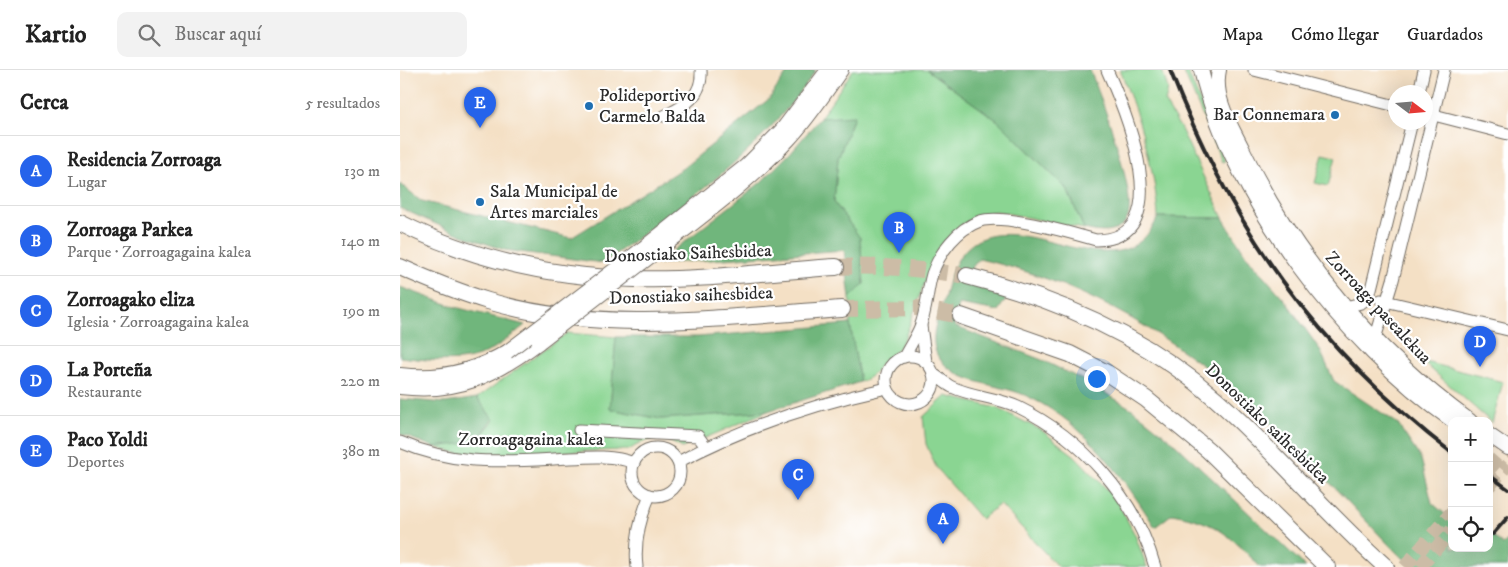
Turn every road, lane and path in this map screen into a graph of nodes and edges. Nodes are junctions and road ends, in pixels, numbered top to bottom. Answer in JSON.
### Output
{"nodes":[{"id":1,"x":701,"y":70,"type":"edge"},
{"id":2,"x":828,"y":70,"type":"edge"},
{"id":3,"x":841,"y":70,"type":"edge"},
{"id":4,"x":1107,"y":70,"type":"edge"},
{"id":5,"x":1201,"y":70,"type":"edge"},
{"id":6,"x":1219,"y":70,"type":"edge"},
{"id":7,"x":1254,"y":70,"type":"edge"},
{"id":8,"x":1424,"y":70,"type":"edge"},
{"id":9,"x":1444,"y":70,"type":"edge"},
{"id":10,"x":1421,"y":85,"type":"edge"},
{"id":11,"x":1388,"y":104,"type":"edge"},
{"id":12,"x":1433,"y":105,"type":"edge"},
{"id":13,"x":1433,"y":115,"type":"edge"},
{"id":14,"x":664,"y":116,"type":"dead end"},
{"id":15,"x":1410,"y":130,"type":"edge"},
{"id":16,"x":1426,"y":130,"type":"edge"},
{"id":17,"x":1508,"y":134,"type":"edge"},
{"id":18,"x":400,"y":223,"type":"edge"},
{"id":19,"x":651,"y":248,"type":"junction"},
{"id":20,"x":400,"y":266,"type":"edge"},
{"id":21,"x":836,"y":267,"type":"tunnel mouth"},
{"id":22,"x":967,"y":276,"type":"tunnel mouth"},
{"id":23,"x":1370,"y":297,"type":"junction"},
{"id":24,"x":1386,"y":301,"type":"junction"},
{"id":25,"x":1346,"y":308,"type":"junction"},
{"id":26,"x":842,"y":309,"type":"tunnel mouth"},
{"id":27,"x":961,"y":316,"type":"tunnel mouth"},
{"id":28,"x":921,"y":326,"type":"junction"},
{"id":29,"x":1508,"y":330,"type":"edge"},
{"id":30,"x":1375,"y":338,"type":"junction"},
{"id":31,"x":904,"y":357,"type":"junction"},
{"id":32,"x":926,"y":362,"type":"junction"},
{"id":33,"x":933,"y":374,"type":"junction"},
{"id":34,"x":400,"y":375,"type":"edge"},
{"id":35,"x":400,"y":387,"type":"edge"},
{"id":36,"x":952,"y":387,"type":"junction"},
{"id":37,"x":886,"y":388,"type":"junction"},
{"id":38,"x":930,"y":394,"type":"junction"},
{"id":39,"x":1448,"y":417,"type":"edge"},
{"id":40,"x":1465,"y":417,"type":"edge"},
{"id":41,"x":579,"y":430,"type":"dead end"},
{"id":42,"x":1493,"y":438,"type":"edge"},
{"id":43,"x":400,"y":442,"type":"edge"},
{"id":44,"x":706,"y":447,"type":"junction"},
{"id":45,"x":1508,"y":448,"type":"edge"},
{"id":46,"x":1493,"y":449,"type":"edge"},
{"id":47,"x":1508,"y":459,"type":"edge"},
{"id":48,"x":678,"y":462,"type":"junction"},
{"id":49,"x":634,"y":463,"type":"junction"},
{"id":50,"x":650,"y":495,"type":"junction"},
{"id":51,"x":637,"y":567,"type":"edge"},
{"id":52,"x":1155,"y":567,"type":"edge"},
{"id":53,"x":1327,"y":567,"type":"edge"},
{"id":54,"x":1386,"y":567,"type":"edge"}],
"edges":[{"from":1,"to":14,"type":"street"},
{"from":2,"to":19,"type":"main road"},
{"from":3,"to":19,"type":"main road"},
{"from":4,"to":28,"type":"street"},
{"from":5,"to":39,"type":"main road","name":"Zorroaga pasealekua"},
{"from":6,"to":25,"type":"main road","name":"Zorroaga pasealekua"},
{"from":7,"to":11,"type":"street"},
{"from":8,"to":10,"type":"street"},
{"from":9,"to":12,"type":"street"},
{"from":13,"to":17,"type":"street"},
{"from":15,"to":23,"type":"street"},
{"from":16,"to":24,"type":"street"},
{"from":18,"to":21,"type":"highway","name":"Donostiako Saihesbidea"},
{"from":19,"to":34,"type":"main road","bridge":true},
{"from":19,"to":35,"type":"main road","bridge":true},
{"from":20,"to":26,"type":"highway","name":"Donostiako saihesbidea"},
{"from":22,"to":54,"type":"highway","name":"Donostiako saihesbidea"},
{"from":23,"to":24,"type":"street"},
{"from":23,"to":25,"type":"street"},
{"from":24,"to":29,"type":"street"},
{"from":24,"to":30,"type":"street"},
{"from":25,"to":30,"type":"main road","name":"Zorroaga pasealekua"},
{"from":27,"to":53,"type":"highway"},
{"from":28,"to":31,"type":"street"},
{"from":28,"to":32,"type":"street"},
{"from":30,"to":40,"type":"main road","name":"Zorroaga pasealekua"},
{"from":31,"to":32,"type":"street"},
{"from":31,"to":37,"type":"street"},
{"from":32,"to":33,"type":"street"},
{"from":33,"to":36,"type":"street"},
{"from":33,"to":38,"type":"street"},
{"from":36,"to":38,"type":"street"},
{"from":36,"to":52,"type":"street"},
{"from":37,"to":38,"type":"street"},
{"from":37,"to":44,"type":"street"},
{"from":41,"to":44,"type":"street"},
{"from":42,"to":45,"type":"main road"},
{"from":43,"to":49,"type":"street","name":"Zorroagagaina kalea"},
{"from":44,"to":48,"type":"street"},
{"from":46,"to":47,"type":"main road"},
{"from":48,"to":49,"type":"street"},
{"from":48,"to":50,"type":"street"},
{"from":49,"to":50,"type":"street"},
{"from":50,"to":51,"type":"street"}]}
